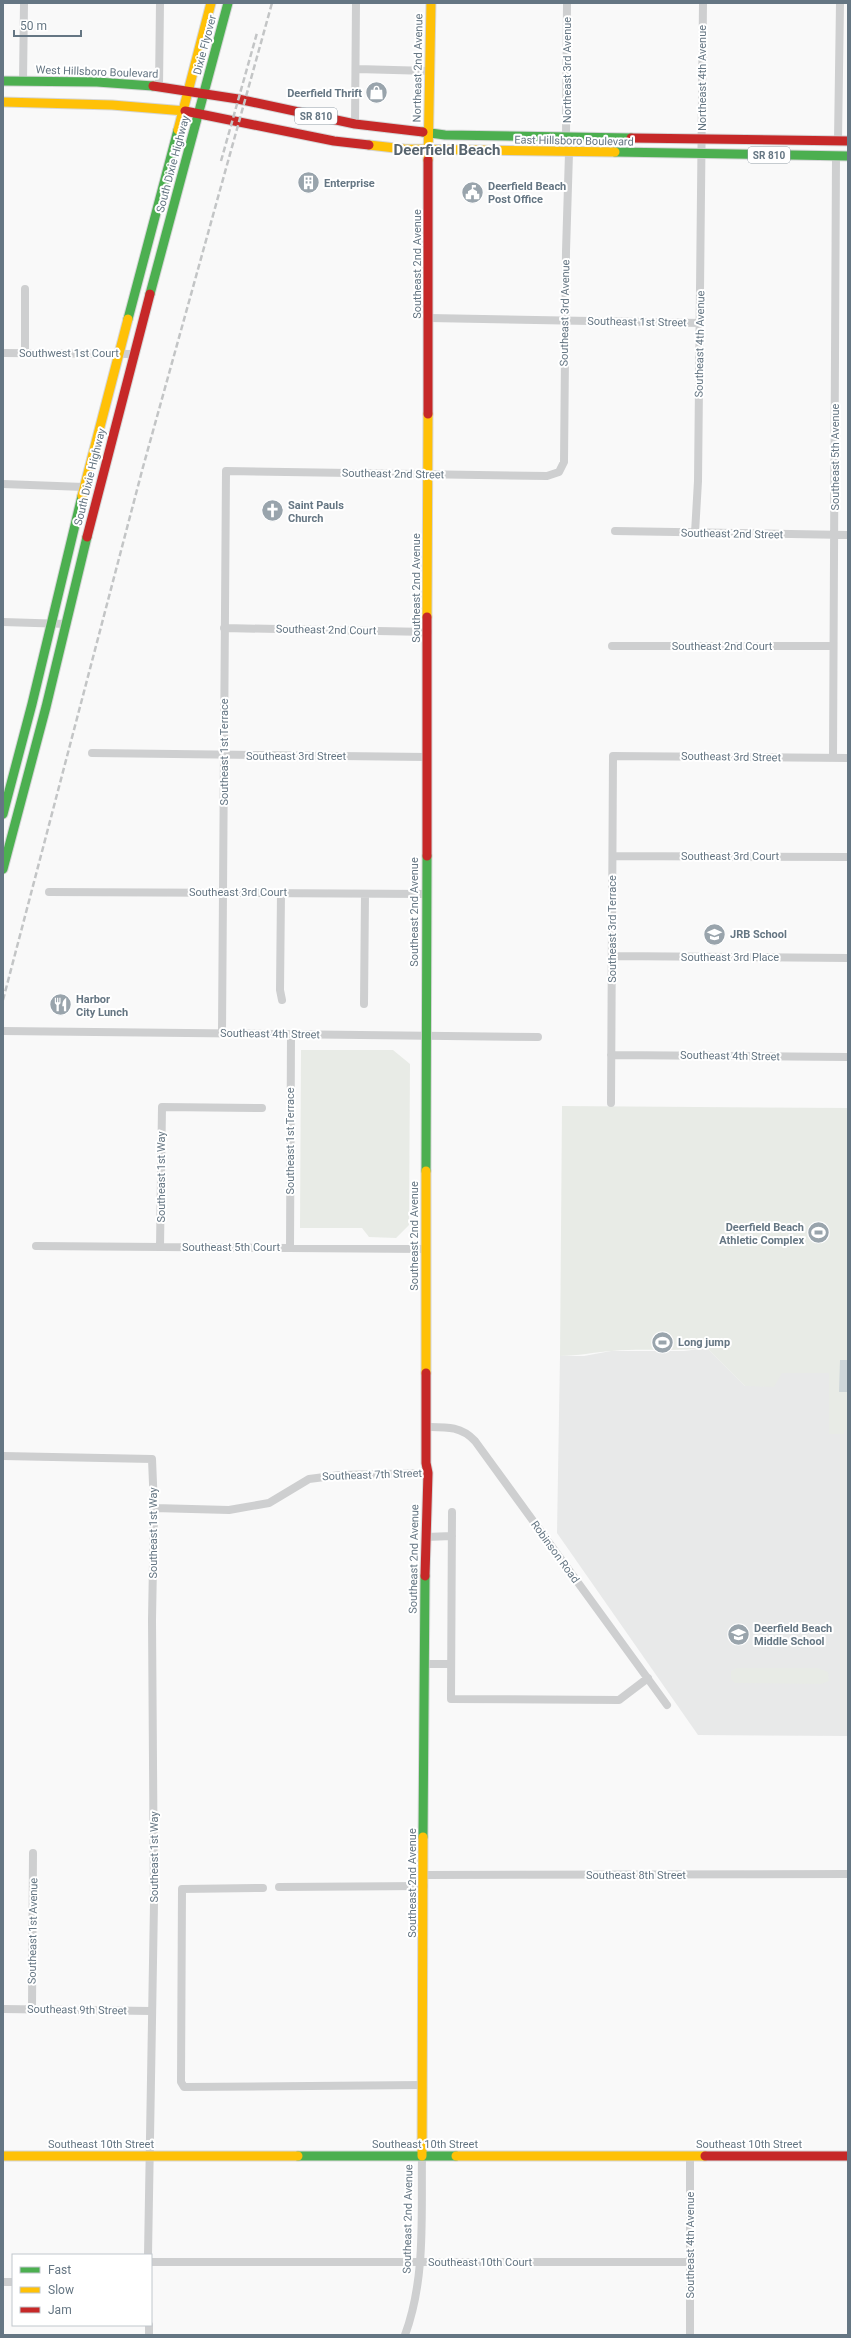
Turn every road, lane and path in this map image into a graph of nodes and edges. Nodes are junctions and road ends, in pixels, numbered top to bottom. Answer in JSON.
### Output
{"nodes":[{"id":1,"x":24,"y":3,"type":"edge"},
{"id":2,"x":160,"y":3,"type":"edge"},
{"id":3,"x":211,"y":3,"type":"edge"},
{"id":4,"x":228,"y":3,"type":"edge"},
{"id":5,"x":356,"y":3,"type":"edge"},
{"id":6,"x":431,"y":3,"type":"edge"},
{"id":7,"x":567,"y":3,"type":"edge"},
{"id":8,"x":703,"y":3,"type":"edge"},
{"id":9,"x":840,"y":3,"type":"edge"},
{"id":10,"x":357,"y":69,"type":"junction"},
{"id":11,"x":430,"y":71,"type":"junction"},
{"id":12,"x":3,"y":81,"type":"edge"},
{"id":13,"x":23,"y":81,"type":"junction"},
{"id":14,"x":159,"y":86,"type":"junction"},
{"id":15,"x":190,"y":90,"type":"junction"},
{"id":16,"x":205,"y":93,"type":"junction"},
{"id":17,"x":3,"y":102,"type":"edge"},
{"id":18,"x":184,"y":111,"type":"junction"},
{"id":19,"x":200,"y":113,"type":"junction"},
{"id":20,"x":355,"y":124,"type":"junction"},
{"id":21,"x":429,"y":134,"type":"junction"},
{"id":22,"x":566,"y":137,"type":"junction"},
{"id":23,"x":702,"y":139,"type":"junction"},
{"id":24,"x":838,"y":140,"type":"junction"},
{"id":25,"x":848,"y":140,"type":"edge"},
{"id":26,"x":429,"y":151,"type":"junction"},
{"id":27,"x":569,"y":153,"type":"junction"},
{"id":28,"x":701,"y":154,"type":"junction"},
{"id":29,"x":836,"y":156,"type":"junction"},
{"id":30,"x":848,"y":156,"type":"edge"},
{"id":31,"x":25,"y":289,"type":"dead end"},
{"id":32,"x":429,"y":318,"type":"junction"},
{"id":33,"x":564,"y":321,"type":"junction"},
{"id":34,"x":700,"y":323,"type":"junction"},
{"id":35,"x":3,"y":353,"type":"edge"},
{"id":36,"x":25,"y":353,"type":"junction"},
{"id":37,"x":119,"y":353,"type":"junction"},
{"id":38,"x":134,"y":354,"type":"junction"},
{"id":39,"x":226,"y":471,"type":"joint"},
{"id":40,"x":559,"y":472,"type":"joint"},
{"id":41,"x":428,"y":474,"type":"junction"},
{"id":42,"x":3,"y":484,"type":"edge"},
{"id":43,"x":84,"y":487,"type":"junction"},
{"id":44,"x":615,"y":531,"type":"dead end"},
{"id":45,"x":695,"y":533,"type":"junction"},
{"id":46,"x":834,"y":535,"type":"junction"},
{"id":47,"x":848,"y":535,"type":"edge"},
{"id":48,"x":3,"y":622,"type":"edge"},
{"id":49,"x":52,"y":622,"type":"junction"},
{"id":50,"x":66,"y":624,"type":"junction"},
{"id":51,"x":224,"y":628,"type":"junction"},
{"id":52,"x":428,"y":632,"type":"junction"},
{"id":53,"x":612,"y":646,"type":"dead end"},
{"id":54,"x":833,"y":646,"type":"junction"},
{"id":55,"x":92,"y":753,"type":"dead end"},
{"id":56,"x":224,"y":755,"type":"junction"},
{"id":57,"x":613,"y":756,"type":"joint"},
{"id":58,"x":427,"y":757,"type":"junction"},
{"id":59,"x":833,"y":758,"type":"junction"},
{"id":60,"x":848,"y":758,"type":"edge"},
{"id":61,"x":3,"y":814,"type":"edge"},
{"id":62,"x":613,"y":856,"type":"junction"},
{"id":63,"x":848,"y":857,"type":"edge"},
{"id":64,"x":3,"y":869,"type":"edge"},
{"id":65,"x":50,"y":892,"type":"dead end"},
{"id":66,"x":223,"y":892,"type":"junction"},
{"id":67,"x":281,"y":893,"type":"junction"},
{"id":68,"x":364,"y":894,"type":"junction"},
{"id":69,"x":426,"y":894,"type":"junction"},
{"id":70,"x":612,"y":956,"type":"junction"},
{"id":71,"x":848,"y":958,"type":"edge"},
{"id":72,"x":282,"y":1000,"type":"dead end"},
{"id":73,"x":364,"y":1004,"type":"dead end"},
{"id":74,"x":3,"y":1031,"type":"edge"},
{"id":75,"x":222,"y":1033,"type":"junction"},
{"id":76,"x":291,"y":1034,"type":"junction"},
{"id":77,"x":426,"y":1035,"type":"junction"},
{"id":78,"x":538,"y":1037,"type":"dead end"},
{"id":79,"x":611,"y":1055,"type":"junction"},
{"id":80,"x":848,"y":1057,"type":"edge"},
{"id":81,"x":611,"y":1103,"type":"dead end"},
{"id":82,"x":262,"y":1108,"type":"dead end"},
{"id":83,"x":36,"y":1246,"type":"dead end"},
{"id":84,"x":160,"y":1247,"type":"junction"},
{"id":85,"x":290,"y":1248,"type":"junction"},
{"id":86,"x":426,"y":1249,"type":"junction"},
{"id":87,"x":426,"y":1427,"type":"junction"},
{"id":88,"x":3,"y":1456,"type":"edge"},
{"id":89,"x":428,"y":1473,"type":"junction"},
{"id":90,"x":154,"y":1508,"type":"junction"},
{"id":91,"x":452,"y":1512,"type":"dead end"},
{"id":92,"x":452,"y":1536,"type":"junction"},
{"id":93,"x":426,"y":1537,"type":"junction"},
{"id":94,"x":424,"y":1664,"type":"junction"},
{"id":95,"x":451,"y":1664,"type":"junction"},
{"id":96,"x":648,"y":1678,"type":"junction"},
{"id":97,"x":667,"y":1705,"type":"dead end"},
{"id":98,"x":34,"y":1853,"type":"dead end"},
{"id":99,"x":848,"y":1874,"type":"edge"},
{"id":100,"x":424,"y":1875,"type":"junction"},
{"id":101,"x":424,"y":1886,"type":"junction"},
{"id":102,"x":279,"y":1887,"type":"dead end"},
{"id":103,"x":263,"y":1888,"type":"dead end"},
{"id":104,"x":3,"y":2009,"type":"edge"},
{"id":105,"x":32,"y":2009,"type":"junction"},
{"id":106,"x":151,"y":2011,"type":"junction"},
{"id":107,"x":422,"y":2085,"type":"junction"},
{"id":108,"x":3,"y":2156,"type":"edge"},
{"id":109,"x":149,"y":2156,"type":"junction"},
{"id":110,"x":422,"y":2156,"type":"junction"},
{"id":111,"x":690,"y":2156,"type":"junction"},
{"id":112,"x":848,"y":2156,"type":"edge"},
{"id":113,"x":148,"y":2254,"type":"edge"},
{"id":114,"x":152,"y":2262,"type":"edge"},
{"id":115,"x":420,"y":2262,"type":"junction"},
{"id":116,"x":689,"y":2262,"type":"junction"},
{"id":117,"x":405,"y":2335,"type":"edge"},
{"id":118,"x":690,"y":2335,"type":"edge"}],
"edges":[{"from":1,"to":13,"type":"street"},
{"from":2,"to":14,"type":"street"},
{"from":3,"to":15,"type":"main road","name":"Dixie Flyover"},
{"from":4,"to":16,"type":"main road","name":"Dixie Flyover"},
{"from":5,"to":10,"type":"street"},
{"from":6,"to":11,"type":"main road","name":"Northeast 2nd Avenue"},
{"from":7,"to":22,"type":"street","name":"Northeast 3rd Avenue"},
{"from":8,"to":23,"type":"street","name":"Northeast 4th Avenue"},
{"from":9,"to":24,"type":"street"},
{"from":10,"to":11,"type":"street"},
{"from":10,"to":20,"type":"street"},
{"from":11,"to":21,"type":"main road","name":"Northeast 2nd Avenue"},
{"from":12,"to":13,"type":"main road","name":"West Hillsboro Boulevard","number":"SR 810"},
{"from":13,"to":14,"type":"main road","name":"West Hillsboro Boulevard","number":"SR 810"},
{"from":14,"to":15,"type":"main road","name":"West Hillsboro Boulevard","number":"SR 810"},
{"from":15,"to":16,"type":"main road","name":"East Hillsboro Boulevard","number":"SR 810"},
{"from":15,"to":18,"type":"main road","name":"South Dixie Highway"},
{"from":16,"to":19,"type":"main road","name":"South Dixie Highway"},
{"from":16,"to":20,"type":"main road","name":"East Hillsboro Boulevard","number":"SR 810"},
{"from":17,"to":18,"type":"main road","number":"SR 810"},
{"from":18,"to":19,"type":"main road","name":"East Hillsboro Boulevard","number":"SR 810"},
{"from":18,"to":37,"type":"main road","name":"South Dixie Highway"},
{"from":19,"to":26,"type":"main road","name":"East Hillsboro Boulevard","number":"SR 810"},
{"from":19,"to":38,"type":"main road","name":"South Dixie Highway"},
{"from":20,"to":21,"type":"main road","name":"East Hillsboro Boulevard","number":"SR 810"},
{"from":21,"to":22,"type":"main road","name":"East Hillsboro Boulevard","number":"SR 810"},
{"from":21,"to":26,"type":"main road","name":"Southeast 2nd Avenue"},
{"from":22,"to":23,"type":"main road","name":"East Hillsboro Boulevard","number":"SR 810"},
{"from":23,"to":24,"type":"main road","name":"East Hillsboro Boulevard","number":"SR 810"},
{"from":23,"to":28,"type":"street","name":"Northeast 4th Avenue"},
{"from":24,"to":25,"type":"main road","name":"East Hillsboro Boulevard","number":"SR 810"},
{"from":26,"to":27,"type":"main road","name":"East Hillsboro Boulevard","number":"SR 810"},
{"from":26,"to":32,"type":"main road","name":"Southeast 2nd Avenue"},
{"from":27,"to":28,"type":"main road","name":"East Hillsboro Boulevard","number":"SR 810"},
{"from":27,"to":33,"type":"street","name":"Southeast 3rd Avenue"},
{"from":28,"to":29,"type":"main road","name":"East Hillsboro Boulevard","number":"SR 810"},
{"from":28,"to":34,"type":"street","name":"Southeast 4th Avenue"},
{"from":29,"to":30,"type":"main road","name":"East Hillsboro Boulevard","number":"SR 810"},
{"from":29,"to":46,"type":"street","name":"Southeast 5th Avenue"},
{"from":31,"to":36,"type":"street"},
{"from":32,"to":33,"type":"street","name":"Southeast 1st Street"},
{"from":32,"to":41,"type":"main road","name":"Southeast 2nd Avenue"},
{"from":33,"to":34,"type":"street","name":"Southeast 1st Street"},
{"from":33,"to":40,"type":"street","name":"Southeast 3rd Avenue"},
{"from":34,"to":45,"type":"street","name":"Southeast 4th Avenue"},
{"from":35,"to":36,"type":"street","name":"Southwest 1st Court"},
{"from":36,"to":37,"type":"street","name":"Southwest 1st Court"},
{"from":37,"to":38,"type":"street","name":"Southwest 1st Court"},
{"from":37,"to":43,"type":"main road","name":"South Dixie Highway"},
{"from":38,"to":50,"type":"main road","name":"South Dixie Highway"},
{"from":39,"to":41,"type":"street","name":"Southeast 2nd Street"},
{"from":39,"to":51,"type":"street","name":"Southeast 1st Terrace"},
{"from":40,"to":41,"type":"street","name":"Southeast 2nd Street"},
{"from":41,"to":52,"type":"main road","name":"Southeast 2nd Avenue"},
{"from":42,"to":43,"type":"street"},
{"from":43,"to":49,"type":"main road","name":"South Dixie Highway"},
{"from":44,"to":45,"type":"street","name":"Southeast 2nd Street"},
{"from":45,"to":46,"type":"street","name":"Southeast 2nd Street"},
{"from":46,"to":47,"type":"street","name":"Southeast 2nd Street"},
{"from":46,"to":54,"type":"street","name":"Southeast 5th Avenue"},
{"from":48,"to":49,"type":"street"},
{"from":49,"to":50,"type":"street"},
{"from":49,"to":61,"type":"main road","name":"South Dixie Highway"},
{"from":50,"to":64,"type":"main road","name":"South Dixie Highway"},
{"from":51,"to":52,"type":"street","name":"Southeast 2nd Court"},
{"from":51,"to":56,"type":"street","name":"Southeast 1st Terrace"},
{"from":52,"to":58,"type":"main road","name":"Southeast 2nd Avenue"},
{"from":53,"to":54,"type":"street","name":"Southeast 2nd Court"},
{"from":54,"to":59,"type":"street","name":"Southeast 5th Avenue"},
{"from":55,"to":56,"type":"street","name":"Southeast 3rd Street"},
{"from":56,"to":58,"type":"street","name":"Southeast 3rd Street"},
{"from":56,"to":66,"type":"street","name":"Southeast 1st Terrace"},
{"from":57,"to":59,"type":"street","name":"Southeast 3rd Street"},
{"from":57,"to":62,"type":"street","name":"Southeast 3rd Terrace"},
{"from":58,"to":69,"type":"main road","name":"Southeast 2nd Avenue"},
{"from":59,"to":60,"type":"street","name":"Southeast 3rd Street"},
{"from":62,"to":63,"type":"street","name":"Southeast 3rd Court"},
{"from":62,"to":70,"type":"street","name":"Southeast 3rd Terrace"},
{"from":65,"to":66,"type":"street","name":"Southeast 3rd Court"},
{"from":66,"to":67,"type":"street","name":"Southeast 3rd Court"},
{"from":66,"to":75,"type":"street","name":"Southeast 1st Terrace"},
{"from":67,"to":68,"type":"street","name":"Southeast 3rd Court"},
{"from":67,"to":72,"type":"street"},
{"from":68,"to":69,"type":"street","name":"Southeast 3rd Court"},
{"from":68,"to":73,"type":"street"},
{"from":69,"to":77,"type":"main road","name":"Southeast 2nd Avenue"},
{"from":70,"to":71,"type":"street","name":"Southeast 3rd Place"},
{"from":70,"to":79,"type":"street","name":"Southeast 3rd Terrace"},
{"from":74,"to":75,"type":"street","name":"Southeast 4th Street"},
{"from":75,"to":76,"type":"street","name":"Southeast 4th Street"},
{"from":76,"to":77,"type":"street","name":"Southeast 4th Street"},
{"from":76,"to":85,"type":"street","name":"Southeast 1st Terrace"},
{"from":77,"to":78,"type":"street","name":"Southeast 4th Street"},
{"from":77,"to":86,"type":"main road","name":"Southeast 2nd Avenue"},
{"from":79,"to":80,"type":"street","name":"Southeast 4th Street"},
{"from":79,"to":81,"type":"street","name":"Southeast 3rd Terrace"},
{"from":82,"to":84,"type":"street","name":"Southeast 1st Way"},
{"from":83,"to":84,"type":"street","name":"Southeast 5th Court"},
{"from":84,"to":85,"type":"street","name":"Southeast 5th Court"},
{"from":85,"to":86,"type":"street","name":"Southeast 5th Court"},
{"from":86,"to":87,"type":"main road","name":"Southeast 2nd Avenue"},
{"from":87,"to":89,"type":"main road","name":"Southeast 2nd Avenue"},
{"from":87,"to":96,"type":"street","name":"Robinson Road"},
{"from":88,"to":90,"type":"street","name":"Southeast 1st Way"},
{"from":89,"to":90,"type":"street","name":"Southeast 7th Street"},
{"from":89,"to":93,"type":"main road","name":"Southeast 2nd Avenue"},
{"from":90,"to":106,"type":"street","name":"Southeast 1st Way"},
{"from":91,"to":92,"type":"street"},
{"from":92,"to":93,"type":"street"},
{"from":92,"to":95,"type":"street"},
{"from":93,"to":94,"type":"main road","name":"Southeast 2nd Avenue"},
{"from":94,"to":95,"type":"street"},
{"from":94,"to":100,"type":"main road","name":"Southeast 2nd Avenue"},
{"from":95,"to":96,"type":"street"},
{"from":96,"to":97,"type":"street","name":"Robinson Road"},
{"from":98,"to":105,"type":"street","name":"Southeast 1st Avenue"},
{"from":99,"to":100,"type":"street","name":"Southeast 8th Street"},
{"from":100,"to":101,"type":"main road","name":"Southeast 2nd Avenue"},
{"from":101,"to":102,"type":"street"},
{"from":101,"to":107,"type":"main road","name":"Southeast 2nd Avenue"},
{"from":103,"to":107,"type":"street"},
{"from":104,"to":105,"type":"street","name":"Southeast 9th Street"},
{"from":105,"to":106,"type":"street","name":"Southeast 9th Street"},
{"from":106,"to":109,"type":"street","name":"Southeast 1st Way"},
{"from":107,"to":110,"type":"main road","name":"Southeast 2nd Avenue"},
{"from":108,"to":109,"type":"main road","name":"Southeast 10th Street"},
{"from":109,"to":110,"type":"main road","name":"Southeast 10th Street"},
{"from":109,"to":113,"type":"street","name":"Southeast 1st Way"},
{"from":110,"to":111,"type":"main road","name":"Southeast 10th Street"},
{"from":110,"to":115,"type":"street","name":"Southeast 2nd Avenue"},
{"from":111,"to":112,"type":"main road","name":"Southeast 10th Street"},
{"from":111,"to":116,"type":"street","name":"Southeast 4th Avenue"},
{"from":114,"to":115,"type":"street","name":"Southeast 10th Court"},
{"from":115,"to":116,"type":"street","name":"Southeast 10th Court"},
{"from":115,"to":117,"type":"street","name":"Southeast 2nd Avenue"},
{"from":116,"to":118,"type":"street","name":"Southeast 4th Avenue"}]}
